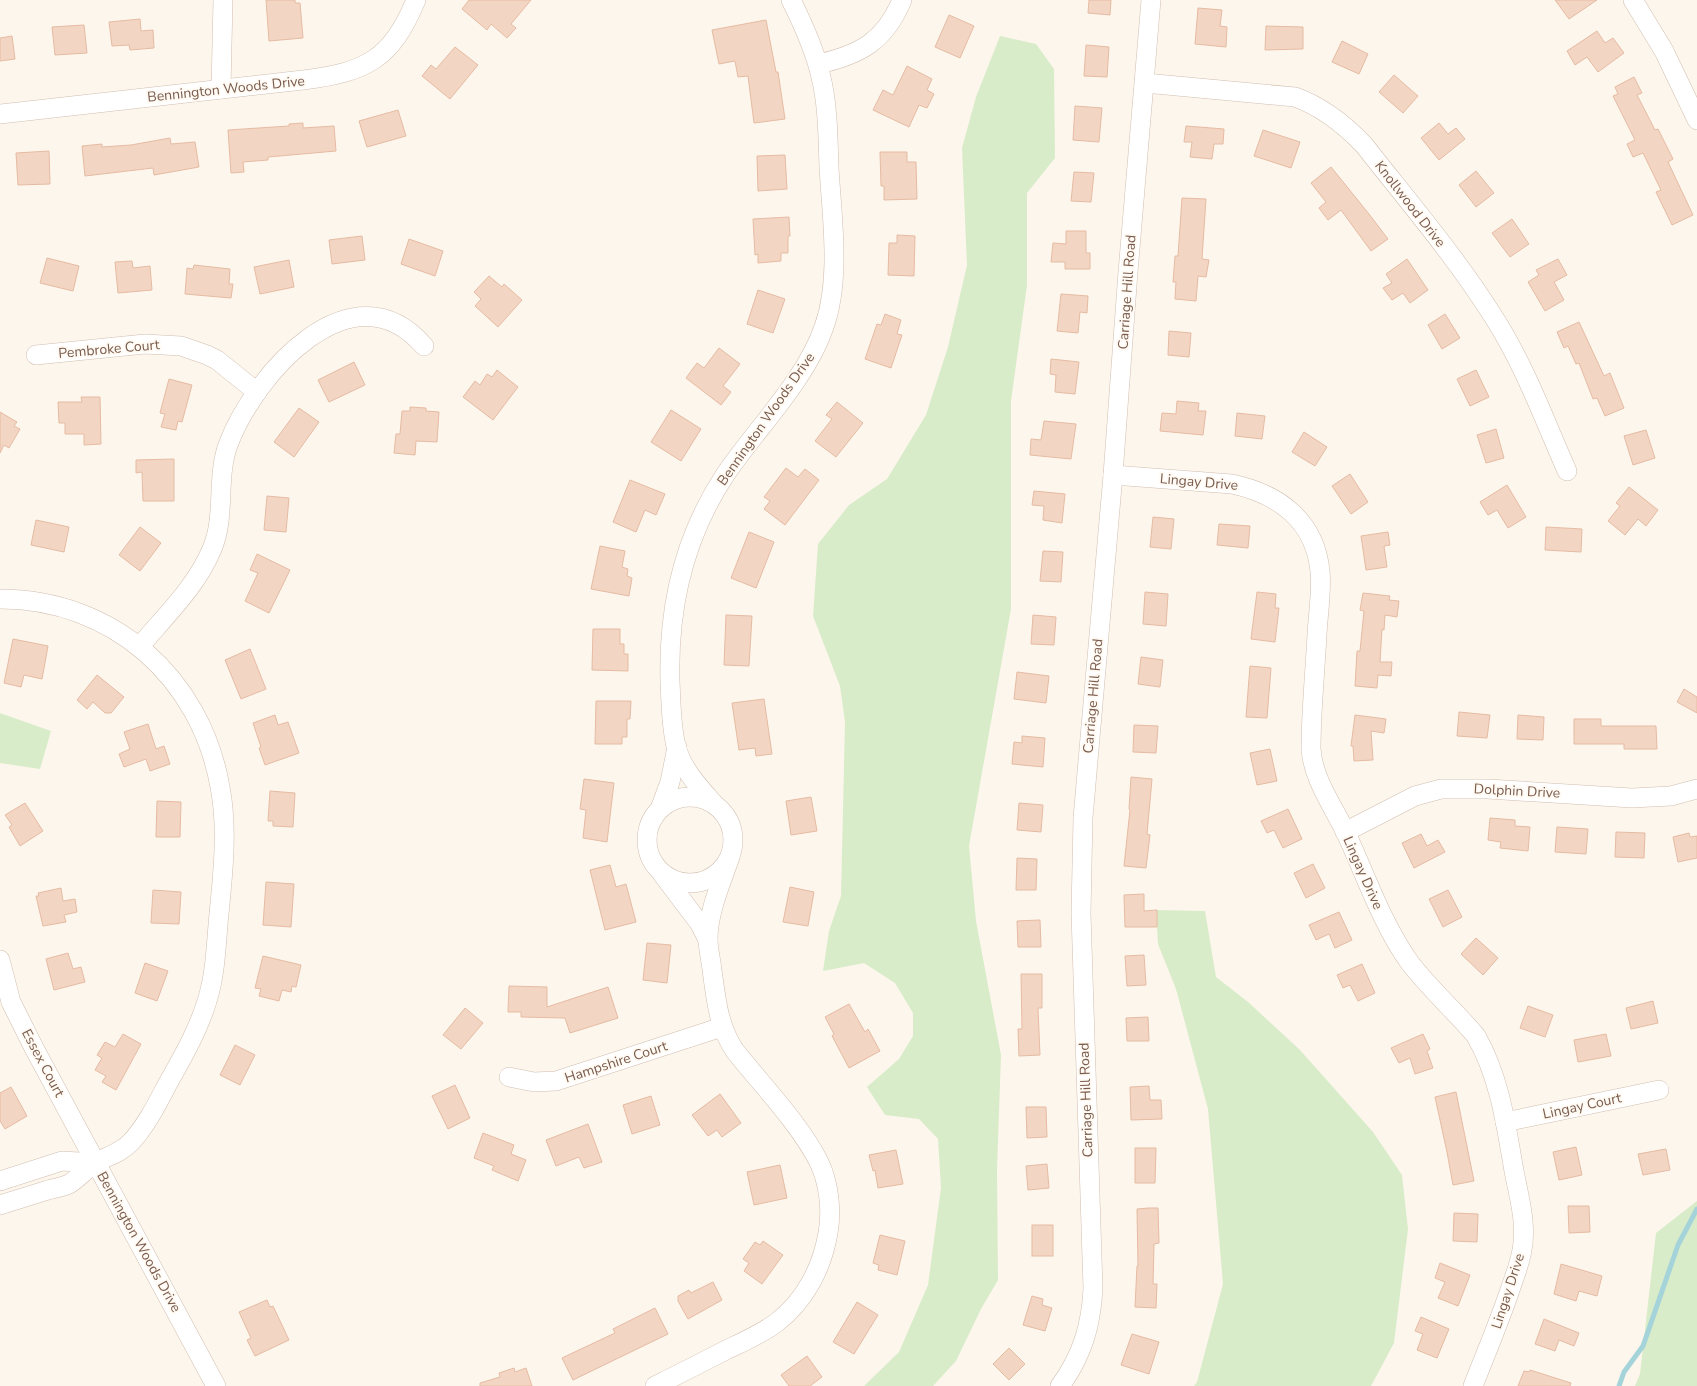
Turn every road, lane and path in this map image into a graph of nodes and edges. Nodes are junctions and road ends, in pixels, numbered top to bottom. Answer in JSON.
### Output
{"nodes":[{"id":1,"x":223,"y":0,"type":"edge"},
{"id":2,"x":416,"y":0,"type":"edge"},
{"id":3,"x":791,"y":0,"type":"edge"},
{"id":4,"x":902,"y":0,"type":"edge"},
{"id":5,"x":1151,"y":0,"type":"edge"},
{"id":6,"x":1632,"y":0,"type":"edge"},
{"id":7,"x":818,"y":64,"type":"junction"},
{"id":8,"x":1145,"y":83,"type":"junction"},
{"id":9,"x":221,"y":89,"type":"junction"},
{"id":10,"x":0,"y":114,"type":"edge"},
{"id":11,"x":1697,"y":120,"type":"edge"},
{"id":12,"x":424,"y":346,"type":"dead end"},
{"id":13,"x":36,"y":355,"type":"dead end"},
{"id":14,"x":257,"y":392,"type":"junction"},
{"id":15,"x":1567,"y":471,"type":"dead end"},
{"id":16,"x":1113,"y":475,"type":"junction"},
{"id":17,"x":0,"y":598,"type":"edge"},
{"id":18,"x":140,"y":646,"type":"junction"},
{"id":19,"x":676,"y":747,"type":"junction"},
{"id":20,"x":1697,"y":789,"type":"edge"},
{"id":21,"x":714,"y":804,"type":"junction"},
{"id":22,"x":660,"y":809,"type":"junction"},
{"id":23,"x":1345,"y":832,"type":"junction"},
{"id":24,"x":730,"y":857,"type":"junction"},
{"id":25,"x":662,"y":874,"type":"junction"},
{"id":26,"x":708,"y":940,"type":"junction"},
{"id":27,"x":0,"y":960,"type":"edge"},
{"id":28,"x":722,"y":1027,"type":"junction"},
{"id":29,"x":508,"y":1077,"type":"dead end"},
{"id":30,"x":1659,"y":1090,"type":"dead end"},
{"id":31,"x":1505,"y":1122,"type":"junction"},
{"id":32,"x":96,"y":1163,"type":"junction"},
{"id":33,"x":0,"y":1181,"type":"edge"},
{"id":34,"x":0,"y":1205,"type":"edge"},
{"id":35,"x":216,"y":1386,"type":"edge"},
{"id":36,"x":655,"y":1386,"type":"edge"},
{"id":37,"x":1060,"y":1386,"type":"edge"},
{"id":38,"x":1473,"y":1386,"type":"edge"}],
"edges":[{"from":1,"to":9,"type":"street"},
{"from":2,"to":9,"type":"street","name":"Bennington Woods Drive"},
{"from":3,"to":7,"type":"street","name":"Bennington Woods Drive"},
{"from":4,"to":7,"type":"street"},
{"from":5,"to":8,"type":"street","name":"Carriage Hill Road"},
{"from":6,"to":11,"type":"street"},
{"from":7,"to":19,"type":"street","name":"Bennington Woods Drive"},
{"from":8,"to":15,"type":"street","name":"Knollwood Drive"},
{"from":8,"to":16,"type":"street","name":"Carriage Hill Road"},
{"from":9,"to":10,"type":"street","name":"Bennington Woods Drive"},
{"from":12,"to":14,"type":"street"},
{"from":13,"to":14,"type":"street","name":"Pembroke Court"},
{"from":14,"to":18,"type":"street"},
{"from":16,"to":23,"type":"street","name":"Lingay Drive"},
{"from":16,"to":37,"type":"street","name":"Carriage Hill Road"},
{"from":17,"to":18,"type":"street","name":"Bennington Woods Drive"},
{"from":18,"to":32,"type":"street","name":"Bennington Woods Drive"},
{"from":19,"to":21,"type":"street","name":"Bennington Woods Drive"},
{"from":19,"to":22,"type":"street","name":"Bennington Woods Drive"},
{"from":20,"to":23,"type":"street","name":"Dolphin Drive"},
{"from":21,"to":22,"type":"street"},
{"from":21,"to":24,"type":"street","name":"Bennington Woods Drive"},
{"from":22,"to":25,"type":"street","name":"Bennington Woods Drive"},
{"from":23,"to":31,"type":"street","name":"Lingay Drive"},
{"from":24,"to":25,"type":"street"},
{"from":24,"to":26,"type":"street","name":"Bennington Woods Drive"},
{"from":25,"to":26,"type":"street","name":"Bennington Woods Drive"},
{"from":26,"to":28,"type":"street","name":"Bennington Woods Drive"},
{"from":27,"to":32,"type":"street","name":"Essex Court"},
{"from":28,"to":29,"type":"street","name":"Hampshire Court"},
{"from":28,"to":36,"type":"street","name":"Bennington Woods Drive"},
{"from":30,"to":31,"type":"street","name":"Lingay Court"},
{"from":31,"to":38,"type":"street","name":"Lingay Drive"},
{"from":32,"to":33,"type":"street"},
{"from":32,"to":34,"type":"street"},
{"from":32,"to":35,"type":"street","name":"Bennington Woods Drive"}]}
